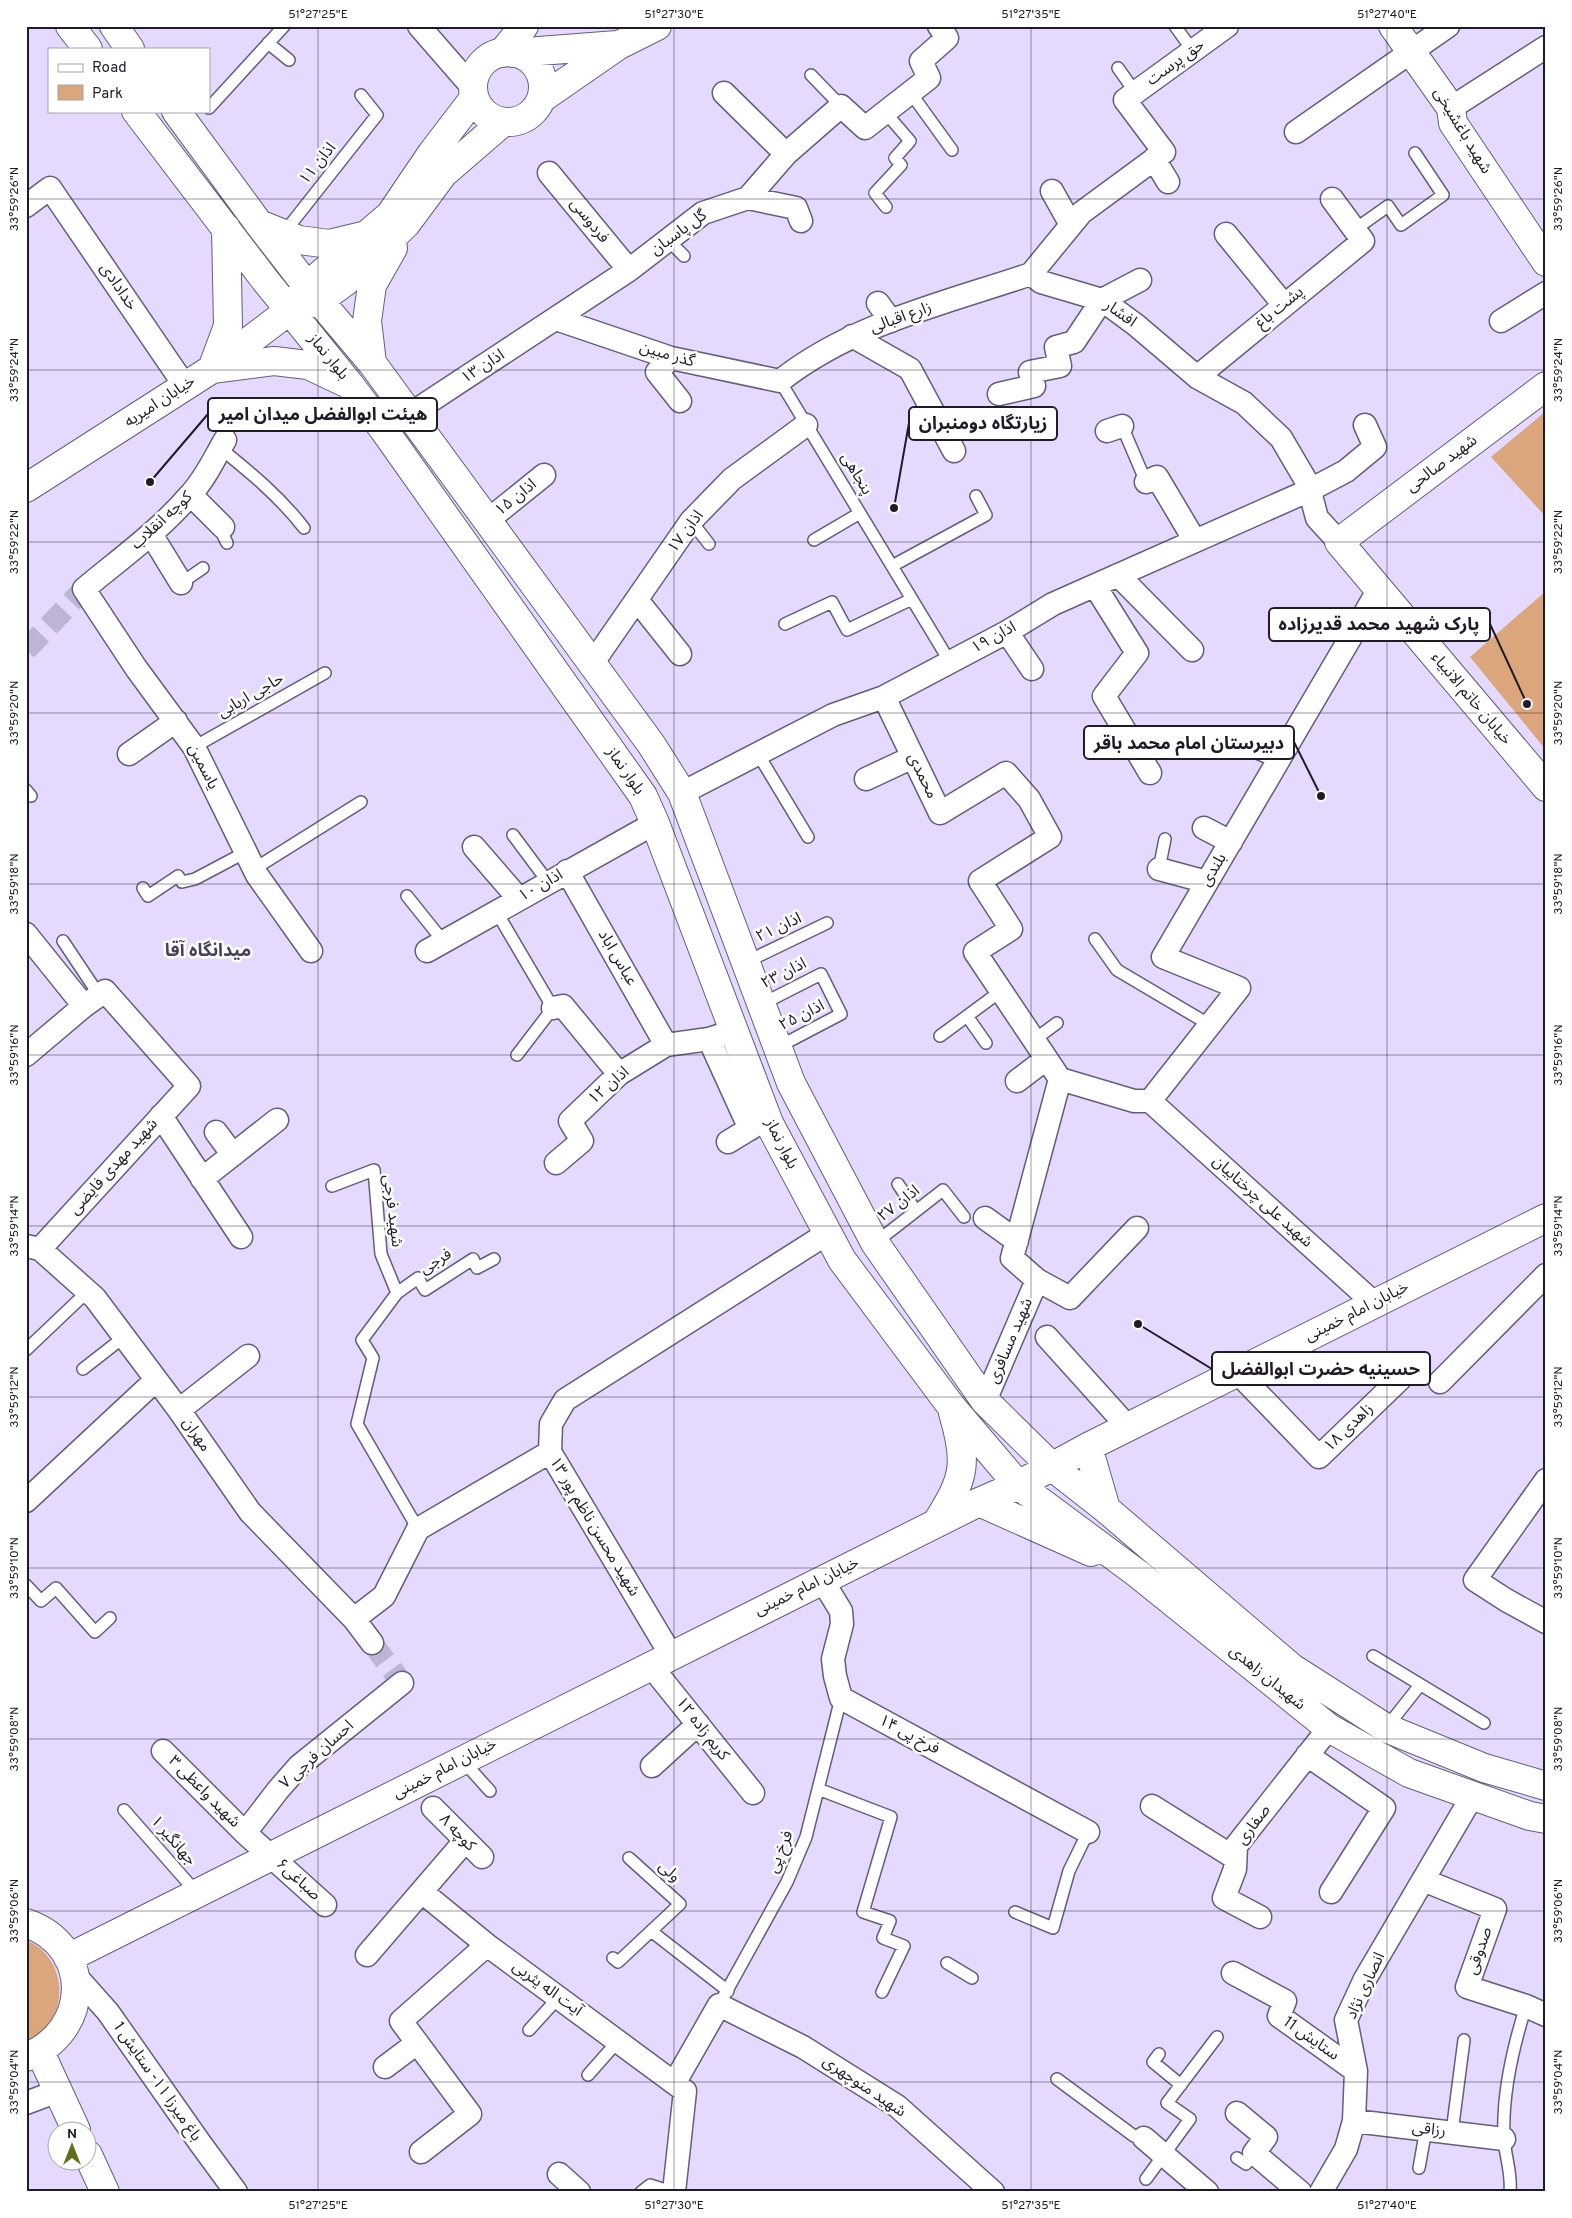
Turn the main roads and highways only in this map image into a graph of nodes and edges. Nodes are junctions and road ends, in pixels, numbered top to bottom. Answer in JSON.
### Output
{"nodes":[{"id":1,"x":70,"y":26,"type":"edge"},
{"id":2,"x":114,"y":26,"type":"edge"},
{"id":3,"x":524,"y":26,"type":"edge"},
{"id":4,"x":657,"y":26,"type":"edge"},
{"id":5,"x":1392,"y":26,"type":"edge"},
{"id":6,"x":619,"y":45,"type":"junction"},
{"id":7,"x":87,"y":48,"type":"edge"},
{"id":8,"x":129,"y":48,"type":"edge"},
{"id":9,"x":507,"y":53,"type":"junction"},
{"id":10,"x":474,"y":93,"type":"junction"},
{"id":11,"x":541,"y":99,"type":"junction"},
{"id":12,"x":137,"y":112,"type":"edge"},
{"id":13,"x":190,"y":117,"type":"edge"},
{"id":14,"x":503,"y":122,"type":"junction"},
{"id":15,"x":406,"y":224,"type":"junction"},
{"id":16,"x":226,"y":228,"type":"junction"},
{"id":17,"x":271,"y":229,"type":"junction"},
{"id":18,"x":366,"y":236,"type":"junction"},
{"id":19,"x":1546,"y":262,"type":"edge"},
{"id":20,"x":313,"y":294,"type":"junction"},
{"id":21,"x":290,"y":310,"type":"junction"},
{"id":22,"x":372,"y":363,"type":"junction"},
{"id":23,"x":212,"y":370,"type":"junction"},
{"id":24,"x":350,"y":385,"type":"junction"},
{"id":25,"x":1546,"y":386,"type":"edge"},
{"id":26,"x":26,"y":488,"type":"edge"},
{"id":27,"x":1339,"y":542,"type":"joint"},
{"id":28,"x":1546,"y":787,"type":"edge"},
{"id":29,"x":1546,"y":1218,"type":"edge"},
{"id":30,"x":957,"y":1359,"type":"junction"},
{"id":31,"x":929,"y":1377,"type":"junction"},
{"id":32,"x":951,"y":1406,"type":"junction"},
{"id":33,"x":1088,"y":1447,"type":"junction"},
{"id":34,"x":1052,"y":1466,"type":"junction"},
{"id":35,"x":1018,"y":1484,"type":"junction"},
{"id":36,"x":979,"y":1502,"type":"junction"},
{"id":37,"x":1106,"y":1508,"type":"junction"},
{"id":38,"x":937,"y":1522,"type":"junction"},
{"id":39,"x":1160,"y":1556,"type":"junction"},
{"id":40,"x":1138,"y":1574,"type":"junction"},
{"id":41,"x":1546,"y":1786,"type":"edge"},
{"id":42,"x":1546,"y":1819,"type":"edge"},
{"id":43,"x":26,"y":1923,"type":"edge"},
{"id":44,"x":72,"y":1966,"type":"junction"},
{"id":45,"x":33,"y":2054,"type":"edge"},
{"id":46,"x":71,"y":2120,"type":"edge"},
{"id":47,"x":94,"y":2170,"type":"edge"},
{"id":48,"x":104,"y":2192,"type":"edge"}],
"edges":[{"from":1,"to":7,"type":"main road"},
{"from":2,"to":8,"type":"main road"},
{"from":3,"to":9,"type":"main road"},
{"from":4,"to":6,"type":"main road"},
{"from":5,"to":19,"type":"main road","name":"شهید باغشیخی"},
{"from":6,"to":9,"type":"main road"},
{"from":6,"to":11,"type":"main road"},
{"from":9,"to":10,"type":"main road"},
{"from":9,"to":11,"type":"main road"},
{"from":10,"to":14,"type":"main road"},
{"from":10,"to":18,"type":"main road"},
{"from":11,"to":14,"type":"main road"},
{"from":12,"to":16,"type":"main road","name":"بلوار نماز"},
{"from":13,"to":17,"type":"main road","name":"بلوار نماز"},
{"from":14,"to":15,"type":"main road"},
{"from":15,"to":20,"type":"main road"},
{"from":15,"to":22,"type":"main road"},
{"from":16,"to":21,"type":"main road","name":"بلوار نماز"},
{"from":16,"to":23,"type":"main road"},
{"from":17,"to":18,"type":"main road"},
{"from":17,"to":20,"type":"main road","name":"بلوار نماز"},
{"from":18,"to":20,"type":"main road"},
{"from":20,"to":21,"type":"main road"},
{"from":20,"to":22,"type":"main road","name":"بلوار نماز"},
{"from":21,"to":23,"type":"main road","name":"خیابان امیریه"},
{"from":21,"to":24,"type":"main road","name":"بلوار نماز"},
{"from":22,"to":30,"type":"main road","name":"بلوار نماز"},
{"from":23,"to":24,"type":"main road"},
{"from":23,"to":26,"type":"main road","name":"خیابان امیریه"},
{"from":24,"to":31,"type":"main road","name":"بلوار نماز"},
{"from":25,"to":27,"type":"main road","name":"شهید صالحی"},
{"from":27,"to":28,"type":"main road","name":"خیابان خاتم الانبیاء"},
{"from":29,"to":33,"type":"main road","name":"خیابان امام خمینی"},
{"from":30,"to":31,"type":"main road"},
{"from":30,"to":34,"type":"main road","name":"بلوار نماز"},
{"from":31,"to":32,"type":"main road","name":"بلوار نماز"},
{"from":32,"to":35,"type":"main road","name":"بلوار نماز"},
{"from":32,"to":38,"type":"main road"},
{"from":33,"to":34,"type":"main road","name":"خیابان امام خمینی"},
{"from":33,"to":37,"type":"main road"},
{"from":34,"to":35,"type":"main road","name":"خیابان امام خمینی"},
{"from":34,"to":37,"type":"main road","name":"شهیدان زاهدی"},
{"from":35,"to":36,"type":"main road","name":"خیابان امام خمینی"},
{"from":35,"to":40,"type":"main road","name":"شهیدان زاهدی"},
{"from":36,"to":38,"type":"main road","name":"خیابان امام خمینی"},
{"from":36,"to":40,"type":"main road"},
{"from":37,"to":39,"type":"main road","name":"شهیدان زاهدی"},
{"from":38,"to":44,"type":"main road","name":"خیابان امام خمینی"},
{"from":39,"to":40,"type":"main road"},
{"from":39,"to":41,"type":"main road","name":"شهیدان زاهدی"},
{"from":40,"to":42,"type":"main road","name":"شهیدان زاهدی"},
{"from":43,"to":44,"type":"main road"},
{"from":44,"to":45,"type":"main road"},
{"from":45,"to":46,"type":"main road"},
{"from":47,"to":48,"type":"main road"}]}
